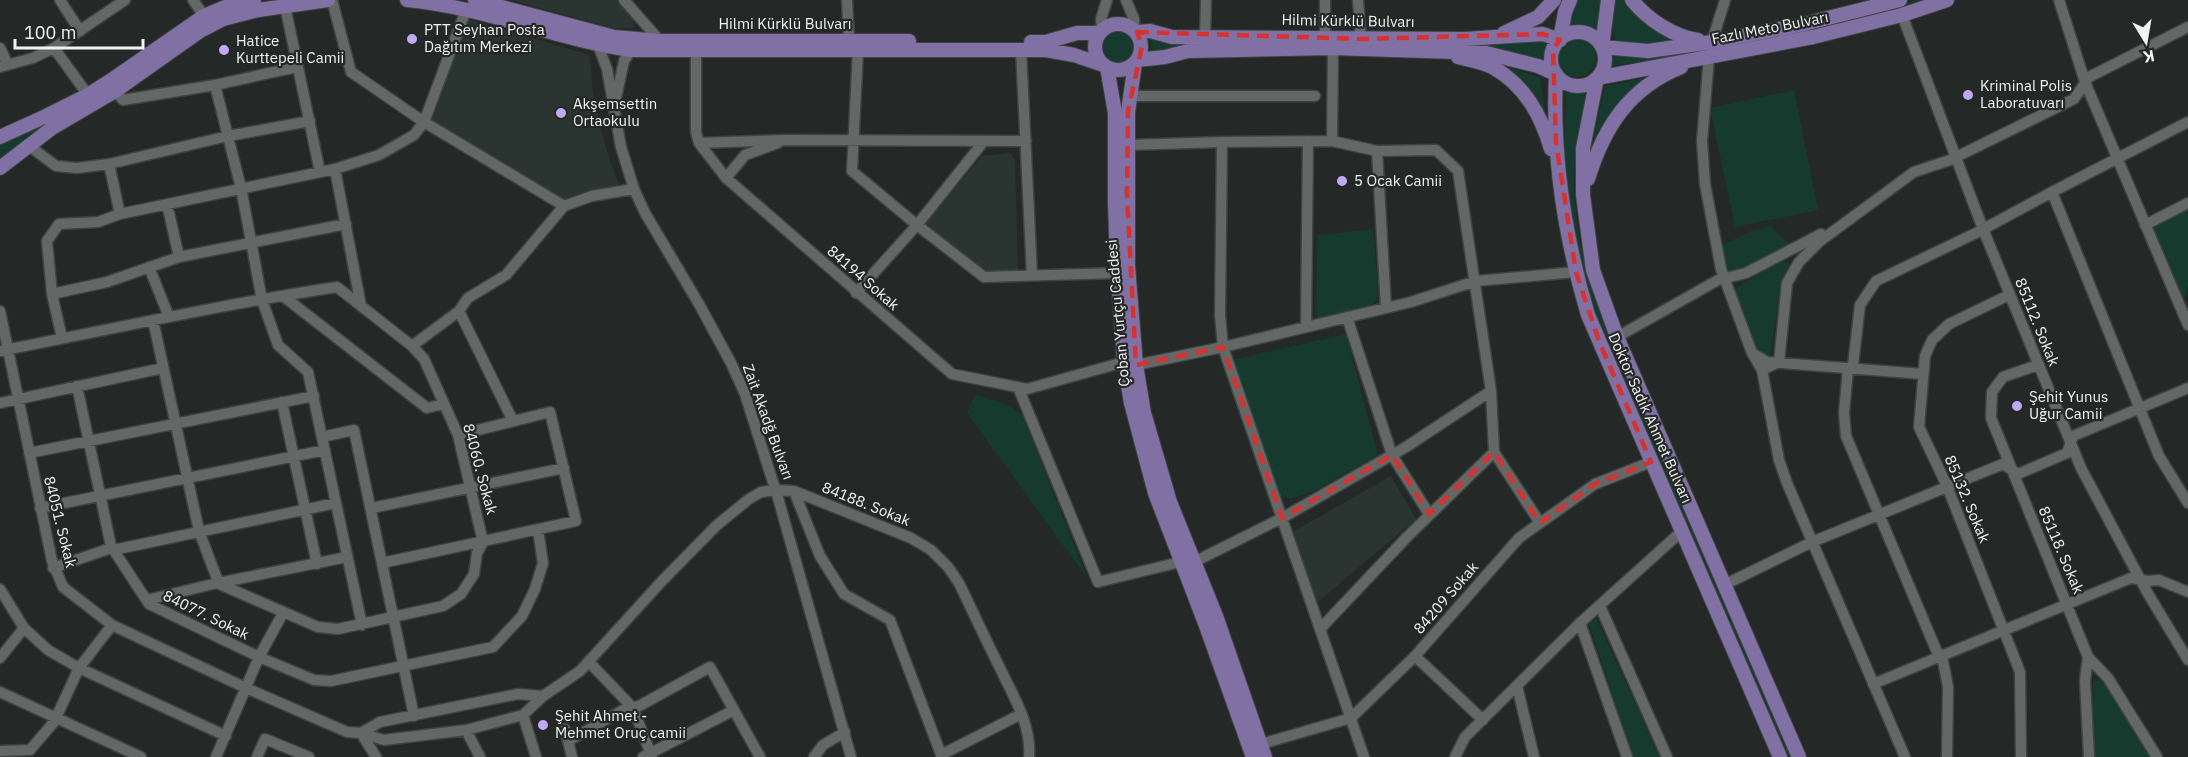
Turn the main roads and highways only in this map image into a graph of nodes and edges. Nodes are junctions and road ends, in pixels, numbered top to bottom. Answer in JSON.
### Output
{"nodes":[{"id":1,"x":254,"y":0,"type":"edge"},
{"id":2,"x":330,"y":0,"type":"edge"},
{"id":3,"x":406,"y":0,"type":"edge"},
{"id":4,"x":1554,"y":0,"type":"edge"},
{"id":5,"x":1570,"y":0,"type":"edge"},
{"id":6,"x":1608,"y":0,"type":"edge"},
{"id":7,"x":1632,"y":0,"type":"edge"},
{"id":8,"x":1900,"y":0,"type":"edge"},
{"id":9,"x":1947,"y":0,"type":"edge"},
{"id":10,"x":470,"y":5,"type":"edge"},
{"id":11,"x":1101,"y":31,"type":"junction"},
{"id":12,"x":1135,"y":31,"type":"junction"},
{"id":13,"x":1487,"y":38,"type":"junction"},
{"id":14,"x":1560,"y":39,"type":"junction"},
{"id":15,"x":1712,"y":42,"type":"junction"},
{"id":16,"x":1329,"y":43,"type":"junction"},
{"id":17,"x":854,"y":45,"type":"junction"},
{"id":18,"x":1602,"y":47,"type":"junction"},
{"id":19,"x":1435,"y":51,"type":"junction"},
{"id":20,"x":1709,"y":57,"type":"junction"},
{"id":21,"x":1136,"y":61,"type":"junction"},
{"id":22,"x":1105,"y":66,"type":"junction"},
{"id":23,"x":1556,"y":74,"type":"junction"},
{"id":24,"x":1597,"y":78,"type":"junction"},
{"id":25,"x":0,"y":137,"type":"edge"},
{"id":26,"x":0,"y":168,"type":"edge"},
{"id":27,"x":1583,"y":195,"type":"junction"},
{"id":28,"x":1563,"y":198,"type":"junction"},
{"id":29,"x":1130,"y":364,"type":"junction"},
{"id":30,"x":1187,"y":562,"type":"junction"},
{"id":31,"x":1263,"y":751,"type":"edge"},
{"id":32,"x":1253,"y":757,"type":"edge"},
{"id":33,"x":1780,"y":757,"type":"edge"},
{"id":34,"x":1799,"y":757,"type":"edge"}],
"edges":[{"from":1,"to":25,"type":"main road"},
{"from":2,"to":26,"type":"main road"},
{"from":3,"to":10,"type":"main road"},
{"from":4,"to":13,"type":"main road"},
{"from":5,"to":14,"type":"main road"},
{"from":6,"to":18,"type":"main road"},
{"from":7,"to":15,"type":"main road"},
{"from":8,"to":15,"type":"main road","name":"Fazlı Meto Bulvarı"},
{"from":9,"to":20,"type":"main road","name":"Fazlı Meto Bulvarı"},
{"from":10,"to":17,"type":"main road","name":"Hilmi Kürklü Bulvarı"},
{"from":10,"to":17,"type":"main road","name":"Hilmi Kürklü Bulvarı"},
{"from":11,"to":12,"type":"main road"},
{"from":11,"to":17,"type":"main road","name":"Hilmi Kürklü Bulvarı"},
{"from":11,"to":22,"type":"main road"},
{"from":12,"to":16,"type":"main road","name":"Hilmi Kürklü Bulvarı"},
{"from":12,"to":21,"type":"main road"},
{"from":13,"to":14,"type":"main road","name":"Hilmi Kürklü Bulvarı"},
{"from":13,"to":16,"type":"main road","name":"Hilmi Kürklü Bulvarı"},
{"from":14,"to":18,"type":"main road"},
{"from":14,"to":23,"type":"main road"},
{"from":15,"to":18,"type":"main road","name":"Fazlı Meto Bulvarı"},
{"from":16,"to":19,"type":"main road","name":"Hilmi Kürklü Bulvarı"},
{"from":16,"to":21,"type":"main road","name":"Hilmi Kürklü Bulvarı"},
{"from":17,"to":22,"type":"main road","name":"Hilmi Kürklü Bulvarı"},
{"from":18,"to":24,"type":"main road"},
{"from":19,"to":23,"type":"main road","name":"Hilmi Kürklü Bulvarı"},
{"from":19,"to":28,"type":"main road"},
{"from":20,"to":24,"type":"main road","name":"Fazlı Meto Bulvarı"},
{"from":20,"to":27,"type":"main road"},
{"from":21,"to":22,"type":"main road"},
{"from":21,"to":29,"type":"main road","name":"Çoban Yurtçu Caddesi"},
{"from":22,"to":29,"type":"main road","name":"Çoban Yurtçu Caddesi"},
{"from":23,"to":24,"type":"main road"},
{"from":23,"to":28,"type":"main road","name":"Doktor Sadık Ahmet Bulvarı"},
{"from":24,"to":27,"type":"main road","name":"Doktor Sadık Ahmet Bulvarı"},
{"from":27,"to":34,"type":"main road","name":"Doktor Sadık Ahmet Bulvarı"},
{"from":28,"to":33,"type":"main road","name":"Doktor Sadık Ahmet Bulvarı"},
{"from":29,"to":30,"type":"main road","name":"Çoban Yurtçu Caddesi"},
{"from":30,"to":31,"type":"main road","name":"Çoban Yurtçu Caddesi"},
{"from":30,"to":32,"type":"main road","name":"Çoban Yurtçu Caddesi"}]}
